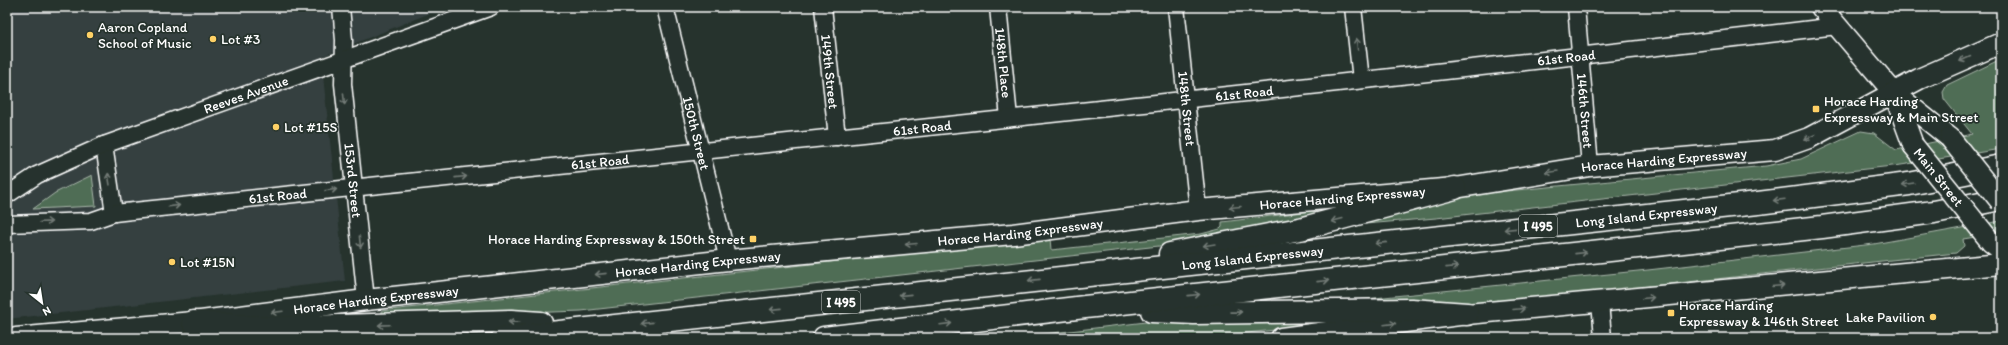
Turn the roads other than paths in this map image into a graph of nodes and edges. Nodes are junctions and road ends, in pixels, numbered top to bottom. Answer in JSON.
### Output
{"nodes":[{"id":1,"x":341,"y":7,"type":"edge"},
{"id":2,"x":491,"y":7,"type":"edge"},
{"id":3,"x":665,"y":7,"type":"edge"},
{"id":4,"x":823,"y":7,"type":"edge"},
{"id":5,"x":998,"y":7,"type":"edge"},
{"id":6,"x":1176,"y":7,"type":"edge"},
{"id":7,"x":1353,"y":7,"type":"edge"},
{"id":8,"x":1576,"y":7,"type":"edge"},
{"id":9,"x":1821,"y":7,"type":"edge"},
{"id":10,"x":1837,"y":26,"type":"junction"},
{"id":11,"x":2001,"y":43,"type":"edge"},
{"id":12,"x":1580,"y":56,"type":"junction"},
{"id":13,"x":343,"y":60,"type":"junction"},
{"id":14,"x":1361,"y":80,"type":"junction"},
{"id":15,"x":1894,"y":93,"type":"junction"},
{"id":16,"x":1186,"y":99,"type":"junction"},
{"id":17,"x":1010,"y":118,"type":"junction"},
{"id":18,"x":837,"y":137,"type":"junction"},
{"id":19,"x":104,"y":145,"type":"junction"},
{"id":20,"x":700,"y":152,"type":"junction"},
{"id":21,"x":1590,"y":166,"type":"junction"},
{"id":22,"x":2001,"y":166,"type":"edge"},
{"id":23,"x":354,"y":188,"type":"junction"},
{"id":24,"x":1455,"y":188,"type":"junction"},
{"id":25,"x":7,"y":196,"type":"edge"},
{"id":26,"x":2001,"y":201,"type":"edge"},
{"id":27,"x":1198,"y":210,"type":"junction"},
{"id":28,"x":114,"y":213,"type":"junction"},
{"id":29,"x":7,"y":224,"type":"edge"},
{"id":30,"x":1996,"y":246,"type":"edge"},
{"id":31,"x":728,"y":260,"type":"junction"},
{"id":32,"x":2001,"y":264,"type":"edge"},
{"id":33,"x":1073,"y":276,"type":"junction"},
{"id":34,"x":366,"y":300,"type":"junction"},
{"id":35,"x":1600,"y":302,"type":"junction"},
{"id":36,"x":1085,"y":307,"type":"junction"},
{"id":37,"x":1467,"y":314,"type":"junction"},
{"id":38,"x":193,"y":322,"type":"junction"},
{"id":39,"x":608,"y":328,"type":"junction"},
{"id":40,"x":16,"y":338,"type":"edge"},
{"id":41,"x":503,"y":338,"type":"edge"},
{"id":42,"x":824,"y":338,"type":"edge"},
{"id":43,"x":1282,"y":338,"type":"edge"},
{"id":44,"x":1603,"y":338,"type":"edge"}],
"edges":[{"from":1,"to":13,"type":"street","name":"153rd Street"},
{"from":2,"to":13,"type":"street","name":"Reeves Avenue"},
{"from":3,"to":20,"type":"street","name":"150th Street"},
{"from":4,"to":18,"type":"street","name":"149th Street"},
{"from":5,"to":17,"type":"street","name":"148th Place"},
{"from":6,"to":16,"type":"street","name":"148th Street"},
{"from":14,"to":7,"type":"street","one_way":true},
{"from":8,"to":12,"type":"street","name":"146th Street"},
{"from":9,"to":10,"type":"main road","name":"Main Street"},
{"from":10,"to":12,"type":"street","name":"61st Road"},
{"from":10,"to":15,"type":"main road","name":"Main Street"},
{"from":11,"to":15,"type":"main road","name":"Horace Harding Expressway","one_way":true},
{"from":12,"to":14,"type":"street","name":"61st Road"},
{"from":12,"to":21,"type":"street","name":"146th Street"},
{"from":13,"to":19,"type":"street","name":"Reeves Avenue"},
{"from":13,"to":23,"type":"street","name":"153rd Street","one_way":true},
{"from":14,"to":16,"type":"street","name":"61st Road"},
{"from":15,"to":21,"type":"main road","name":"Horace Harding Expressway","one_way":true},
{"from":15,"to":26,"type":"main road","name":"Main Street","bridge":true},
{"from":15,"to":30,"type":"main road","name":"Main Street","bridge":true},
{"from":16,"to":17,"type":"street","name":"61st Road"},
{"from":16,"to":27,"type":"street","name":"148th Street"},
{"from":17,"to":18,"type":"street","name":"61st Road"},
{"from":18,"to":20,"type":"street","name":"61st Road"},
{"from":19,"to":25,"type":"street","name":"Reeves Avenue"},
{"from":28,"to":19,"type":"street","one_way":true},
{"from":23,"to":20,"type":"street","name":"61st Road","one_way":true},
{"from":20,"to":31,"type":"street","name":"150th Street"},
{"from":21,"to":24,"type":"main road","name":"Horace Harding Expressway","one_way":true},
{"from":22,"to":33,"type":"highway","name":"Long Island Expressway","number":"I 495","one_way":true},
{"from":28,"to":23,"type":"street","name":"61st Road","one_way":true},
{"from":23,"to":34,"type":"street","name":"153rd Street","one_way":true},
{"from":24,"to":27,"type":"main road","name":"Horace Harding Expressway","one_way":true},
{"from":24,"to":33,"type":"highway","one_way":true},
{"from":36,"to":26,"type":"highway","number":"I 495","one_way":true},
{"from":27,"to":31,"type":"main road","name":"Horace Harding Expressway","one_way":true},
{"from":29,"to":28,"type":"street","name":"61st Road","one_way":true},
{"from":31,"to":34,"type":"main road","name":"Horace Harding Expressway","one_way":true},
{"from":35,"to":32,"type":"main road","one_way":true},
{"from":33,"to":39,"type":"highway","name":"Long Island Expressway","number":"I 495","one_way":true},
{"from":34,"to":38,"type":"main road","name":"Horace Harding Expressway","one_way":true},
{"from":37,"to":35,"type":"main road","one_way":true},
{"from":35,"to":44,"type":"street"},
{"from":36,"to":37,"type":"highway","one_way":true},
{"from":42,"to":36,"type":"highway","number":"I 495","one_way":true},
{"from":43,"to":37,"type":"main road","one_way":true},
{"from":39,"to":38,"type":"highway","one_way":true},
{"from":38,"to":40,"type":"main road","name":"Horace Harding Expressway"},
{"from":39,"to":41,"type":"highway","name":"Long Island Expressway","number":"I 495"}]}
